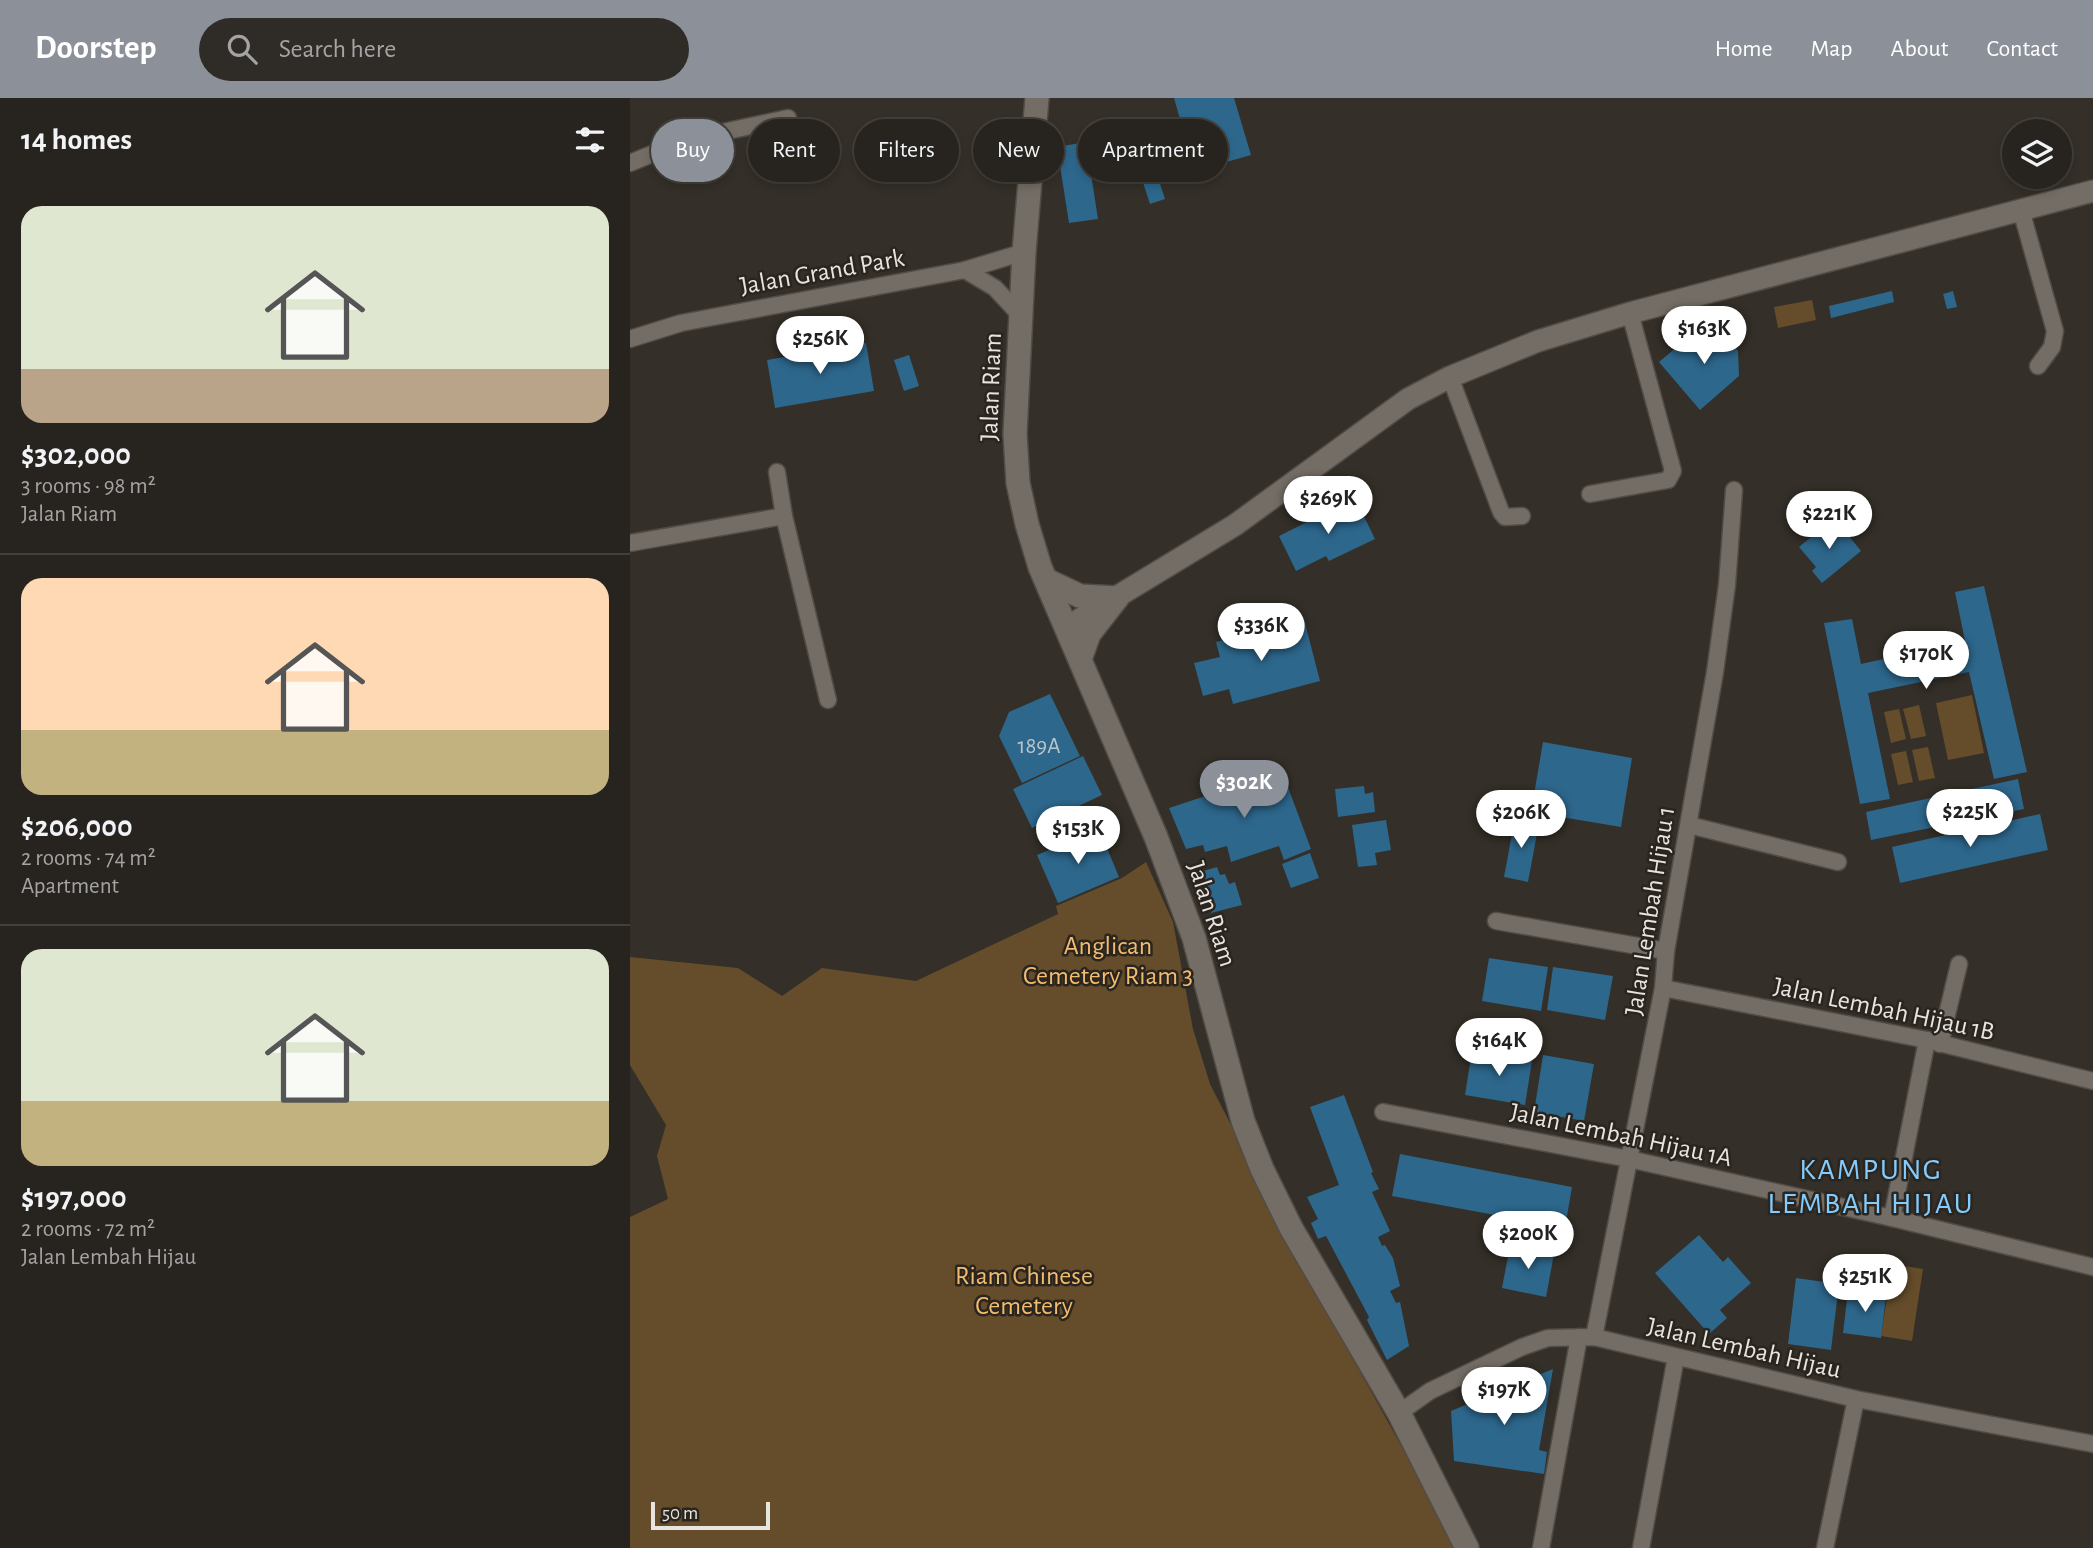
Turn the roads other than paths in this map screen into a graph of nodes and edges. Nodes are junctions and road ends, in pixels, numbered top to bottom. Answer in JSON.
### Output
{"nodes":[{"id":1,"x":1037,"y":98,"type":"edge"},
{"id":2,"x":788,"y":117,"type":"dead end"},
{"id":3,"x":630,"y":163,"type":"edge"},
{"id":4,"x":2093,"y":191,"type":"edge"},
{"id":5,"x":2021,"y":209,"type":"junction"},
{"id":6,"x":1024,"y":252,"type":"junction"},
{"id":7,"x":965,"y":270,"type":"junction"},
{"id":8,"x":1630,"y":313,"type":"junction"},
{"id":9,"x":1021,"y":316,"type":"junction"},
{"id":10,"x":630,"y":339,"type":"edge"},
{"id":11,"x":2038,"y":366,"type":"dead end"},
{"id":12,"x":1450,"y":377,"type":"junction"},
{"id":13,"x":777,"y":472,"type":"dead end"},
{"id":14,"x":1734,"y":490,"type":"dead end"},
{"id":15,"x":1590,"y":494,"type":"dead end"},
{"id":16,"x":784,"y":516,"type":"junction"},
{"id":17,"x":1522,"y":516,"type":"dead end"},
{"id":18,"x":630,"y":543,"type":"edge"},
{"id":19,"x":1046,"y":580,"type":"junction"},
{"id":20,"x":1117,"y":598,"type":"junction"},
{"id":21,"x":1067,"y":627,"type":"junction"},
{"id":22,"x":1080,"y":659,"type":"junction"},
{"id":23,"x":828,"y":701,"type":"dead end"},
{"id":24,"x":1689,"y":825,"type":"junction"},
{"id":25,"x":1838,"y":862,"type":"dead end"},
{"id":26,"x":1496,"y":921,"type":"dead end"},
{"id":27,"x":1665,"y":951,"type":"junction"},
{"id":28,"x":1959,"y":964,"type":"dead end"},
{"id":29,"x":1663,"y":988,"type":"junction"},
{"id":30,"x":1933,"y":1042,"type":"junction"},
{"id":31,"x":2093,"y":1081,"type":"edge"},
{"id":32,"x":1383,"y":1112,"type":"dead end"},
{"id":33,"x":1629,"y":1159,"type":"junction"},
{"id":34,"x":1892,"y":1218,"type":"junction"},
{"id":35,"x":2093,"y":1268,"type":"edge"},
{"id":36,"x":1586,"y":1337,"type":"junction"},
{"id":37,"x":1676,"y":1357,"type":"junction"},
{"id":38,"x":1856,"y":1399,"type":"junction"},
{"id":39,"x":1399,"y":1413,"type":"junction"},
{"id":40,"x":2093,"y":1444,"type":"edge"},
{"id":41,"x":1467,"y":1548,"type":"edge"},
{"id":42,"x":1541,"y":1548,"type":"edge"},
{"id":43,"x":1641,"y":1548,"type":"edge"},
{"id":44,"x":1825,"y":1548,"type":"edge"}],
"edges":[{"from":1,"to":6,"type":"main road","name":"Jalan Riam"},
{"from":2,"to":3,"type":"street"},
{"from":4,"to":5,"type":"street"},
{"from":5,"to":8,"type":"street"},
{"from":5,"to":11,"type":"street"},
{"from":6,"to":7,"type":"street","name":"Jalan Grand Park"},
{"from":6,"to":9,"type":"main road","name":"Jalan Riam"},
{"from":7,"to":9,"type":"street"},
{"from":7,"to":10,"type":"street","name":"Jalan Grand Park"},
{"from":8,"to":12,"type":"street"},
{"from":8,"to":15,"type":"street"},
{"from":9,"to":19,"type":"main road","name":"Jalan Riam"},
{"from":12,"to":17,"type":"street"},
{"from":12,"to":20,"type":"street"},
{"from":13,"to":16,"type":"street"},
{"from":14,"to":24,"type":"street","name":"Jalan Lembah Hijau 1"},
{"from":16,"to":18,"type":"street"},
{"from":16,"to":23,"type":"street"},
{"from":19,"to":20,"type":"main road"},
{"from":19,"to":21,"type":"main road","name":"Jalan Riam"},
{"from":20,"to":21,"type":"street"},
{"from":20,"to":22,"type":"main road"},
{"from":21,"to":22,"type":"main road","name":"Jalan Riam"},
{"from":22,"to":39,"type":"main road","name":"Jalan Riam"},
{"from":24,"to":25,"type":"street"},
{"from":24,"to":27,"type":"street","name":"Jalan Lembah Hijau 1"},
{"from":26,"to":27,"type":"street"},
{"from":27,"to":29,"type":"street","name":"Jalan Lembah Hijau 1"},
{"from":28,"to":30,"type":"street"},
{"from":29,"to":30,"type":"street","name":"Jalan Lembah Hijau 1B"},
{"from":29,"to":33,"type":"street","name":"Jalan Lembah Hijau 1"},
{"from":30,"to":31,"type":"street","name":"Jalan Lembah Hijau 1B"},
{"from":30,"to":34,"type":"street"},
{"from":32,"to":33,"type":"street","name":"Jalan Lembah Hijau 1A"},
{"from":33,"to":34,"type":"street","name":"Jalan Lembah Hijau 1A"},
{"from":33,"to":36,"type":"street","name":"Jalan Lembah Hijau 1"},
{"from":34,"to":35,"type":"street","name":"Jalan Lembah Hijau 1A"},
{"from":36,"to":37,"type":"street","name":"Jalan Lembah Hijau"},
{"from":36,"to":39,"type":"street","name":"Jalan Lembah Hijau"},
{"from":36,"to":42,"type":"street","name":"Jalan Lembah Hijau 1"},
{"from":37,"to":38,"type":"street","name":"Jalan Lembah Hijau"},
{"from":37,"to":43,"type":"street"},
{"from":38,"to":40,"type":"street","name":"Jalan Lembah Hijau"},
{"from":38,"to":44,"type":"street"},
{"from":39,"to":41,"type":"main road","name":"Jalan Riam"}]}
